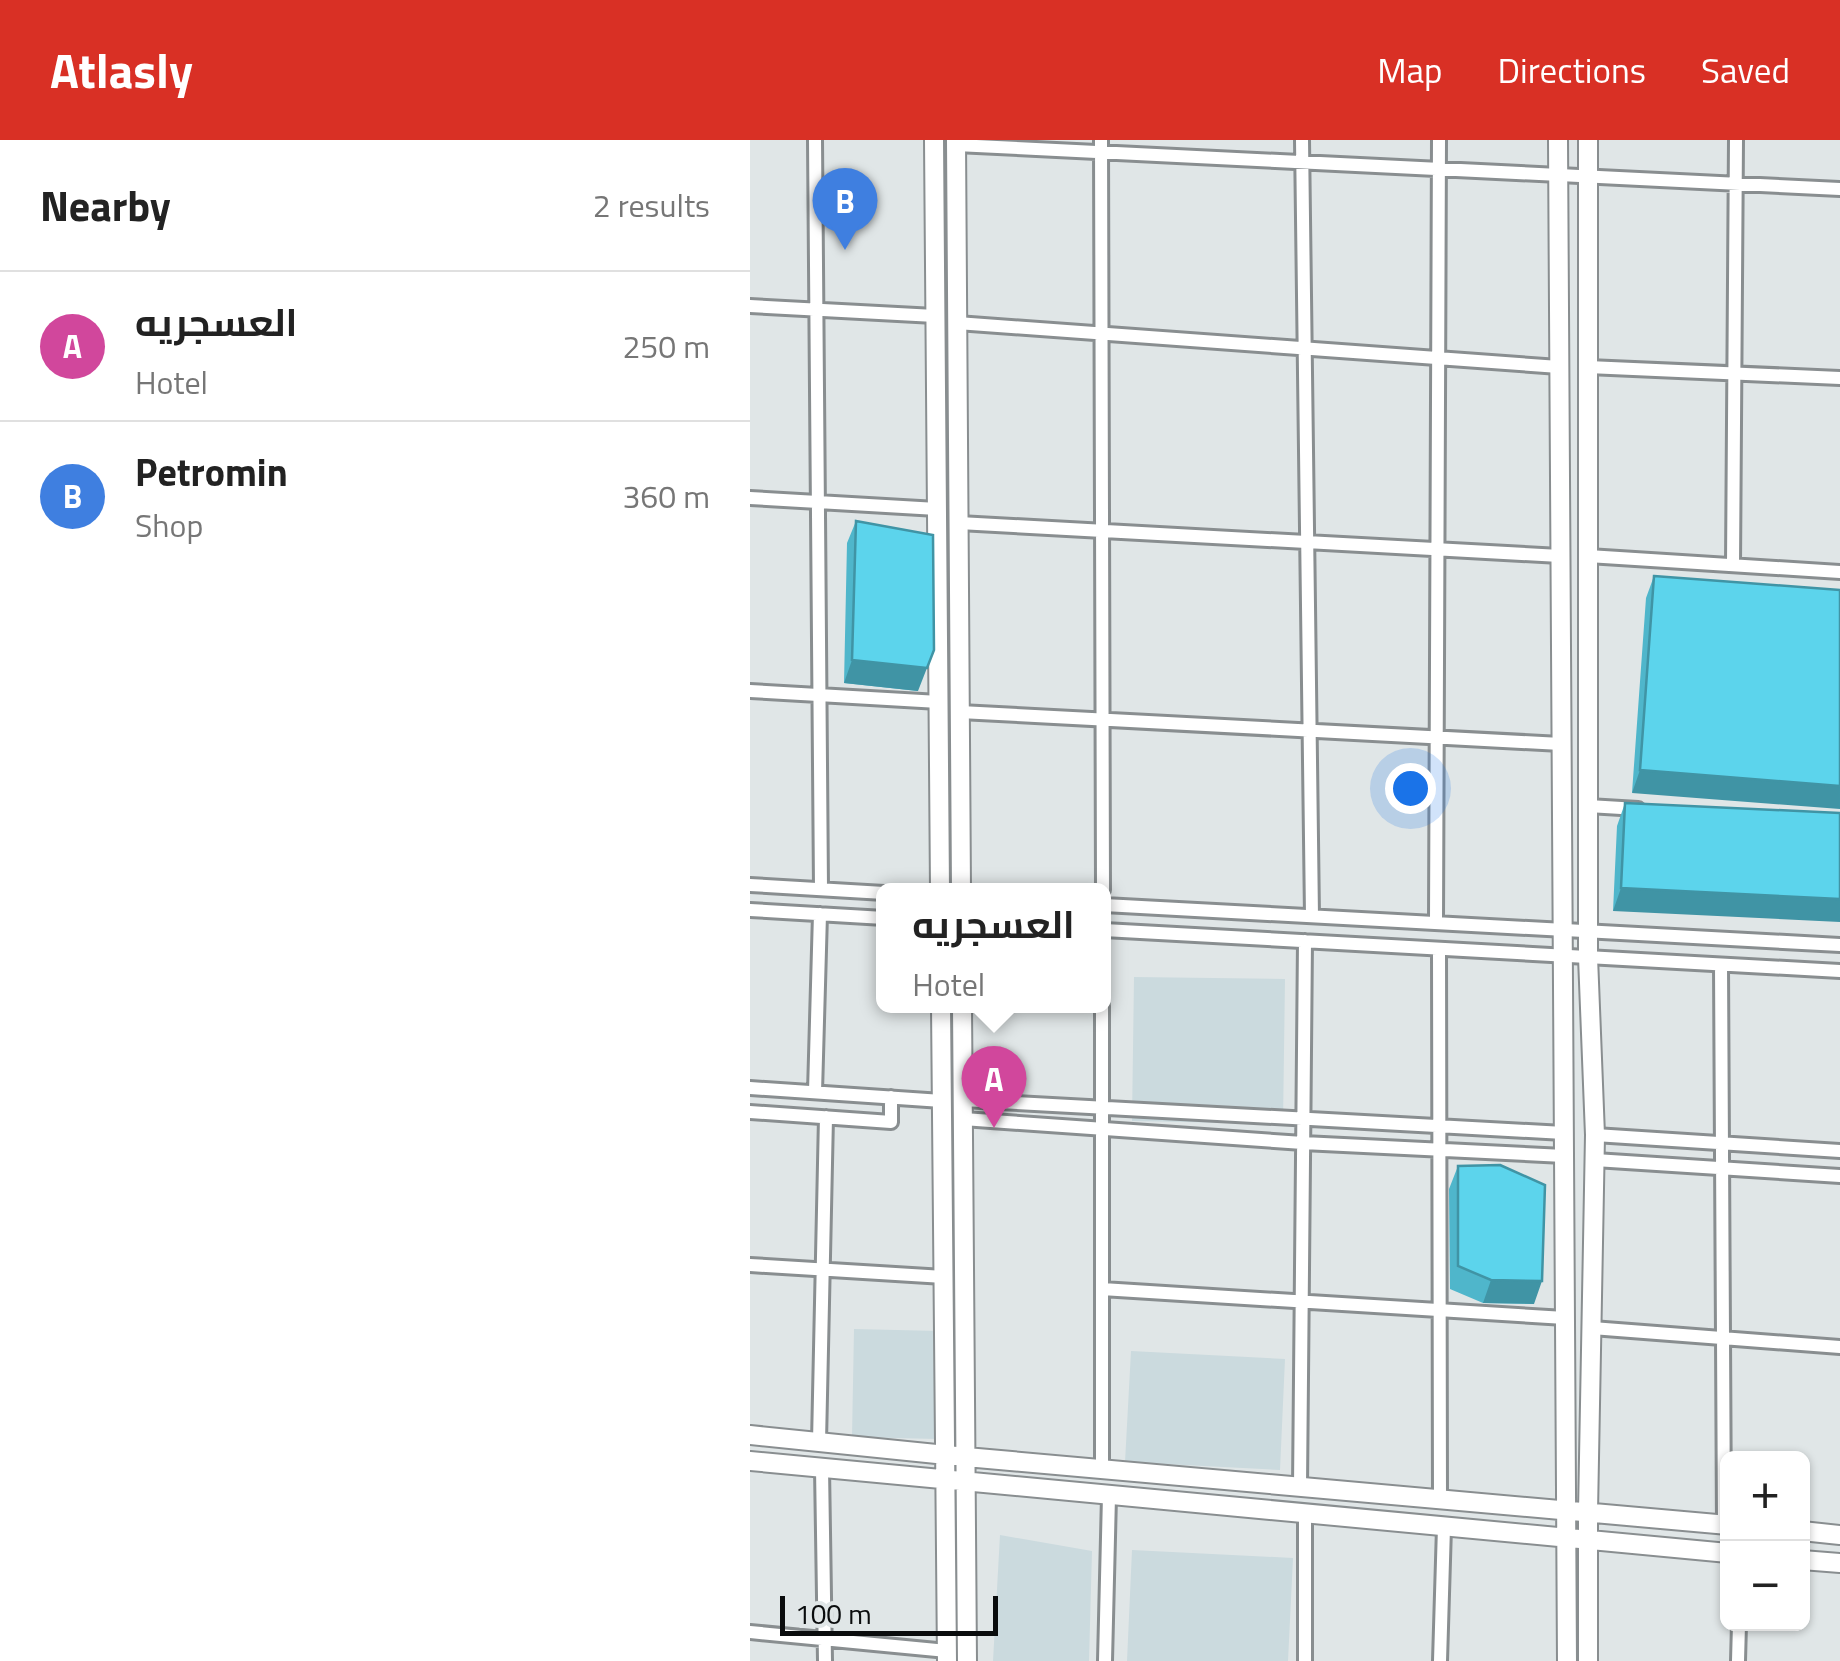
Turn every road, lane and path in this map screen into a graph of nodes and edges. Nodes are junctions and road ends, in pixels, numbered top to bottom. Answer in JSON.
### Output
{"nodes":[{"id":1,"x":814,"y":140,"type":"edge"},
{"id":2,"x":932,"y":140,"type":"edge"},
{"id":3,"x":1302,"y":140,"type":"edge"},
{"id":4,"x":1439,"y":140,"type":"edge"},
{"id":5,"x":1558,"y":140,"type":"edge"},
{"id":6,"x":1588,"y":140,"type":"edge"},
{"id":7,"x":1736,"y":140,"type":"edge"},
{"id":8,"x":956,"y":142,"type":"edge"},
{"id":9,"x":1101,"y":146,"type":"edge"},
{"id":10,"x":1302,"y":162,"type":"junction"},
{"id":11,"x":1439,"y":169,"type":"junction"},
{"id":12,"x":1558,"y":175,"type":"junction"},
{"id":13,"x":1588,"y":176,"type":"junction"},
{"id":14,"x":1736,"y":184,"type":"junction"},
{"id":15,"x":1840,"y":189,"type":"edge"},
{"id":16,"x":750,"y":306,"type":"edge"},
{"id":17,"x":816,"y":310,"type":"junction"},
{"id":18,"x":935,"y":316,"type":"junction"},
{"id":19,"x":958,"y":322,"type":"junction"},
{"id":20,"x":1102,"y":334,"type":"junction"},
{"id":21,"x":1305,"y":348,"type":"junction"},
{"id":22,"x":1438,"y":358,"type":"junction"},
{"id":23,"x":1588,"y":367,"type":"junction"},
{"id":24,"x":1560,"y":368,"type":"junction"},
{"id":25,"x":1734,"y":373,"type":"junction"},
{"id":26,"x":1840,"y":378,"type":"edge"},
{"id":27,"x":750,"y":498,"type":"edge"},
{"id":28,"x":818,"y":502,"type":"junction"},
{"id":29,"x":937,"y":508,"type":"junction"},
{"id":30,"x":959,"y":523,"type":"junction"},
{"id":31,"x":1102,"y":531,"type":"junction"},
{"id":32,"x":1308,"y":542,"type":"junction"},
{"id":33,"x":1438,"y":549,"type":"junction"},
{"id":34,"x":1560,"y":556,"type":"junction"},
{"id":35,"x":1588,"y":556,"type":"junction"},
{"id":36,"x":1733,"y":565,"type":"junction"},
{"id":37,"x":1840,"y":572,"type":"edge"},
{"id":38,"x":750,"y":691,"type":"edge"},
{"id":39,"x":820,"y":695,"type":"junction"},
{"id":40,"x":939,"y":702,"type":"junction"},
{"id":41,"x":960,"y":712,"type":"junction"},
{"id":42,"x":1102,"y":720,"type":"junction"},
{"id":43,"x":1311,"y":730,"type":"junction"},
{"id":44,"x":1437,"y":737,"type":"junction"},
{"id":45,"x":1561,"y":744,"type":"junction"},
{"id":46,"x":1588,"y":806,"type":"junction"},
{"id":47,"x":1646,"y":809,"type":"edge"},
{"id":48,"x":940,"y":883,"type":"edge"},
{"id":49,"x":962,"y":883,"type":"edge"},
{"id":50,"x":1103,"y":883,"type":"edge"},
{"id":51,"x":750,"y":885,"type":"edge"},
{"id":52,"x":821,"y":889,"type":"junction"},
{"id":53,"x":876,"y":892,"type":"edge"},
{"id":54,"x":1111,"y":905,"type":"edge"},
{"id":55,"x":750,"y":910,"type":"edge"},
{"id":56,"x":820,"y":914,"type":"junction"},
{"id":57,"x":1312,"y":916,"type":"junction"},
{"id":58,"x":876,"y":918,"type":"edge"},
{"id":59,"x":1436,"y":923,"type":"junction"},
{"id":60,"x":1111,"y":930,"type":"edge"},
{"id":61,"x":1562,"y":930,"type":"junction"},
{"id":62,"x":1588,"y":932,"type":"junction"},
{"id":63,"x":1305,"y":941,"type":"junction"},
{"id":64,"x":1840,"y":945,"type":"edge"},
{"id":65,"x":1440,"y":949,"type":"junction"},
{"id":66,"x":1563,"y":956,"type":"junction"},
{"id":67,"x":1588,"y":957,"type":"junction"},
{"id":68,"x":1721,"y":964,"type":"junction"},
{"id":69,"x":1840,"y":971,"type":"edge"},
{"id":70,"x":941,"y":1013,"type":"edge"},
{"id":71,"x":962,"y":1013,"type":"edge"},
{"id":72,"x":1102,"y":1013,"type":"edge"},
{"id":73,"x":750,"y":1088,"type":"edge"},
{"id":74,"x":814,"y":1092,"type":"junction"},
{"id":75,"x":891,"y":1097,"type":"junction"},
{"id":76,"x":963,"y":1100,"type":"junction"},
{"id":77,"x":942,"y":1101,"type":"junction"},
{"id":78,"x":1102,"y":1108,"type":"junction"},
{"id":79,"x":750,"y":1112,"type":"edge"},
{"id":80,"x":826,"y":1117,"type":"junction"},
{"id":81,"x":1304,"y":1119,"type":"junction"},
{"id":82,"x":963,"y":1120,"type":"junction"},
{"id":83,"x":1440,"y":1128,"type":"junction"},
{"id":84,"x":1102,"y":1130,"type":"junction"},
{"id":85,"x":1564,"y":1133,"type":"junction"},
{"id":86,"x":1596,"y":1135,"type":"junction"},
{"id":87,"x":1722,"y":1143,"type":"junction"},
{"id":88,"x":1303,"y":1144,"type":"junction"},
{"id":89,"x":1440,"y":1151,"type":"junction"},
{"id":90,"x":1840,"y":1151,"type":"edge"},
{"id":91,"x":1564,"y":1156,"type":"junction"},
{"id":92,"x":1595,"y":1160,"type":"junction"},
{"id":93,"x":1722,"y":1168,"type":"junction"},
{"id":94,"x":1840,"y":1176,"type":"edge"},
{"id":95,"x":750,"y":1265,"type":"edge"},
{"id":96,"x":822,"y":1270,"type":"junction"},
{"id":97,"x":944,"y":1277,"type":"junction"},
{"id":98,"x":1102,"y":1289,"type":"junction"},
{"id":99,"x":1302,"y":1302,"type":"junction"},
{"id":100,"x":1440,"y":1310,"type":"junction"},
{"id":101,"x":1565,"y":1318,"type":"junction"},
{"id":102,"x":1592,"y":1328,"type":"junction"},
{"id":103,"x":1723,"y":1338,"type":"junction"},
{"id":104,"x":1840,"y":1348,"type":"edge"},
{"id":105,"x":750,"y":1434,"type":"edge"},
{"id":106,"x":819,"y":1442,"type":"junction"},
{"id":107,"x":1725,"y":1451,"type":"edge"},
{"id":108,"x":945,"y":1455,"type":"junction"},
{"id":109,"x":966,"y":1457,"type":"junction"},
{"id":110,"x":750,"y":1461,"type":"edge"},
{"id":111,"x":822,"y":1468,"type":"junction"},
{"id":112,"x":1102,"y":1469,"type":"junction"},
{"id":113,"x":945,"y":1481,"type":"junction"},
{"id":114,"x":966,"y":1483,"type":"junction"},
{"id":115,"x":1300,"y":1486,"type":"junction"},
{"id":116,"x":1109,"y":1496,"type":"junction"},
{"id":117,"x":1440,"y":1499,"type":"junction"},
{"id":118,"x":1566,"y":1510,"type":"junction"},
{"id":119,"x":1588,"y":1512,"type":"junction"},
{"id":120,"x":1305,"y":1514,"type":"junction"},
{"id":121,"x":1720,"y":1523,"type":"edge"},
{"id":122,"x":1444,"y":1527,"type":"junction"},
{"id":123,"x":1810,"y":1532,"type":"edge"},
{"id":124,"x":1840,"y":1535,"type":"edge"},
{"id":125,"x":1566,"y":1538,"type":"junction"},
{"id":126,"x":1588,"y":1540,"type":"junction"},
{"id":127,"x":1720,"y":1551,"type":"edge"},
{"id":128,"x":1810,"y":1561,"type":"edge"},
{"id":129,"x":1840,"y":1563,"type":"edge"},
{"id":130,"x":1739,"y":1631,"type":"edge"},
{"id":131,"x":750,"y":1632,"type":"edge"},
{"id":132,"x":825,"y":1639,"type":"junction"},
{"id":133,"x":947,"y":1656,"type":"edge"},
{"id":134,"x":825,"y":1661,"type":"edge"},
{"id":135,"x":967,"y":1661,"type":"edge"},
{"id":136,"x":1105,"y":1661,"type":"edge"},
{"id":137,"x":1305,"y":1661,"type":"edge"},
{"id":138,"x":1440,"y":1661,"type":"edge"},
{"id":139,"x":1567,"y":1661,"type":"edge"},
{"id":140,"x":1588,"y":1661,"type":"edge"},
{"id":141,"x":1738,"y":1661,"type":"edge"}],
"edges":[{"from":1,"to":17,"type":"street"},
{"from":2,"to":18,"type":"main road"},
{"from":3,"to":10,"type":"street"},
{"from":4,"to":11,"type":"street"},
{"from":5,"to":12,"type":"main road"},
{"from":6,"to":13,"type":"main road"},
{"from":7,"to":14,"type":"street"},
{"from":8,"to":9,"type":"street"},
{"from":8,"to":19,"type":"main road"},
{"from":9,"to":10,"type":"street"},
{"from":9,"to":20,"type":"street"},
{"from":10,"to":11,"type":"street"},
{"from":10,"to":21,"type":"street"},
{"from":11,"to":12,"type":"street"},
{"from":11,"to":22,"type":"street"},
{"from":12,"to":13,"type":"street"},
{"from":12,"to":24,"type":"main road"},
{"from":13,"to":14,"type":"street"},
{"from":13,"to":23,"type":"main road"},
{"from":14,"to":15,"type":"street"},
{"from":14,"to":25,"type":"street"},
{"from":16,"to":17,"type":"street"},
{"from":17,"to":18,"type":"street"},
{"from":17,"to":28,"type":"street"},
{"from":18,"to":29,"type":"main road"},
{"from":19,"to":20,"type":"street"},
{"from":19,"to":30,"type":"main road"},
{"from":20,"to":21,"type":"street"},
{"from":20,"to":31,"type":"street"},
{"from":21,"to":22,"type":"street"},
{"from":21,"to":32,"type":"street"},
{"from":22,"to":24,"type":"street"},
{"from":22,"to":33,"type":"street"},
{"from":23,"to":25,"type":"street"},
{"from":23,"to":35,"type":"main road"},
{"from":24,"to":34,"type":"main road"},
{"from":25,"to":26,"type":"street"},
{"from":25,"to":36,"type":"street"},
{"from":27,"to":28,"type":"street"},
{"from":28,"to":29,"type":"street"},
{"from":28,"to":39,"type":"street"},
{"from":29,"to":40,"type":"main road"},
{"from":30,"to":31,"type":"street"},
{"from":30,"to":41,"type":"main road"},
{"from":31,"to":32,"type":"street"},
{"from":31,"to":42,"type":"street"},
{"from":32,"to":33,"type":"street"},
{"from":32,"to":43,"type":"street"},
{"from":33,"to":34,"type":"street"},
{"from":33,"to":44,"type":"street"},
{"from":34,"to":45,"type":"main road"},
{"from":35,"to":36,"type":"street"},
{"from":35,"to":46,"type":"main road"},
{"from":36,"to":37,"type":"street"},
{"from":38,"to":39,"type":"street"},
{"from":39,"to":40,"type":"street"},
{"from":39,"to":52,"type":"street"},
{"from":40,"to":48,"type":"main road"},
{"from":41,"to":42,"type":"street"},
{"from":41,"to":49,"type":"main road"},
{"from":42,"to":43,"type":"street"},
{"from":42,"to":50,"type":"street"},
{"from":43,"to":44,"type":"street"},
{"from":43,"to":57,"type":"street"},
{"from":44,"to":45,"type":"street"},
{"from":44,"to":59,"type":"street"},
{"from":45,"to":61,"type":"main road"},
{"from":46,"to":47,"type":"street"},
{"from":46,"to":62,"type":"main road"},
{"from":51,"to":52,"type":"street"},
{"from":52,"to":53,"type":"street"},
{"from":54,"to":57,"type":"street"},
{"from":55,"to":56,"type":"street"},
{"from":56,"to":58,"type":"street"},
{"from":56,"to":74,"type":"street"},
{"from":57,"to":59,"type":"street"},
{"from":59,"to":61,"type":"street"},
{"from":60,"to":63,"type":"street"},
{"from":61,"to":62,"type":"street"},
{"from":61,"to":66,"type":"main road"},
{"from":62,"to":64,"type":"street"},
{"from":62,"to":67,"type":"main road"},
{"from":63,"to":65,"type":"street"},
{"from":63,"to":81,"type":"street"},
{"from":65,"to":66,"type":"street"},
{"from":65,"to":83,"type":"street"},
{"from":66,"to":67,"type":"street"},
{"from":66,"to":85,"type":"main road"},
{"from":67,"to":68,"type":"street"},
{"from":67,"to":86,"type":"main road"},
{"from":68,"to":69,"type":"street"},
{"from":68,"to":87,"type":"street"},
{"from":70,"to":77,"type":"main road"},
{"from":71,"to":76,"type":"main road"},
{"from":72,"to":78,"type":"street"},
{"from":73,"to":74,"type":"street"},
{"from":74,"to":75,"type":"street"},
{"from":75,"to":77,"type":"street"},
{"from":75,"to":80,"type":"street"},
{"from":76,"to":78,"type":"street"},
{"from":76,"to":82,"type":"main road"},
{"from":77,"to":97,"type":"main road"},
{"from":78,"to":81,"type":"street"},
{"from":78,"to":84,"type":"street"},
{"from":79,"to":80,"type":"street"},
{"from":80,"to":96,"type":"street"},
{"from":81,"to":83,"type":"street"},
{"from":81,"to":88,"type":"street"},
{"from":82,"to":84,"type":"street"},
{"from":82,"to":109,"type":"main road"},
{"from":83,"to":85,"type":"street"},
{"from":83,"to":89,"type":"street"},
{"from":84,"to":88,"type":"street"},
{"from":84,"to":98,"type":"street"},
{"from":85,"to":91,"type":"main road"},
{"from":86,"to":87,"type":"street"},
{"from":86,"to":92,"type":"main road"},
{"from":87,"to":90,"type":"street"},
{"from":87,"to":93,"type":"street"},
{"from":88,"to":89,"type":"street"},
{"from":88,"to":99,"type":"street"},
{"from":89,"to":91,"type":"street"},
{"from":89,"to":100,"type":"street"},
{"from":91,"to":101,"type":"main road"},
{"from":92,"to":93,"type":"street"},
{"from":92,"to":102,"type":"main road"},
{"from":93,"to":94,"type":"street"},
{"from":93,"to":103,"type":"street"},
{"from":95,"to":96,"type":"street"},
{"from":96,"to":97,"type":"street"},
{"from":96,"to":106,"type":"street"},
{"from":97,"to":108,"type":"main road"},
{"from":98,"to":99,"type":"street"},
{"from":98,"to":112,"type":"street"},
{"from":99,"to":100,"type":"street"},
{"from":99,"to":115,"type":"street"},
{"from":100,"to":101,"type":"street"},
{"from":100,"to":117,"type":"street"},
{"from":101,"to":118,"type":"main road"},
{"from":102,"to":103,"type":"street"},
{"from":102,"to":119,"type":"main road"},
{"from":103,"to":104,"type":"street"},
{"from":103,"to":107,"type":"street"},
{"from":105,"to":106,"type":"main road"},
{"from":106,"to":108,"type":"main road"},
{"from":108,"to":109,"type":"main road"},
{"from":108,"to":113,"type":"main road"},
{"from":109,"to":112,"type":"main road"},
{"from":109,"to":114,"type":"main road"},
{"from":110,"to":111,"type":"main road"},
{"from":111,"to":113,"type":"main road"},
{"from":111,"to":132,"type":"street"},
{"from":112,"to":115,"type":"main road"},
{"from":113,"to":114,"type":"main road"},
{"from":113,"to":133,"type":"main road"},
{"from":114,"to":116,"type":"main road"},
{"from":114,"to":135,"type":"main road"},
{"from":115,"to":117,"type":"main road"},
{"from":116,"to":120,"type":"main road"},
{"from":116,"to":136,"type":"street"},
{"from":117,"to":118,"type":"main road"},
{"from":118,"to":119,"type":"main road"},
{"from":118,"to":125,"type":"main road"},
{"from":119,"to":121,"type":"main road"},
{"from":119,"to":126,"type":"main road"},
{"from":120,"to":122,"type":"main road"},
{"from":120,"to":137,"type":"street"},
{"from":122,"to":125,"type":"main road"},
{"from":122,"to":138,"type":"street"},
{"from":123,"to":124,"type":"main road"},
{"from":125,"to":126,"type":"main road"},
{"from":125,"to":139,"type":"main road"},
{"from":126,"to":127,"type":"main road"},
{"from":126,"to":140,"type":"main road"},
{"from":128,"to":129,"type":"main road"},
{"from":130,"to":141,"type":"street"},
{"from":131,"to":132,"type":"street"},
{"from":132,"to":133,"type":"street"},
{"from":132,"to":134,"type":"street"}]}
